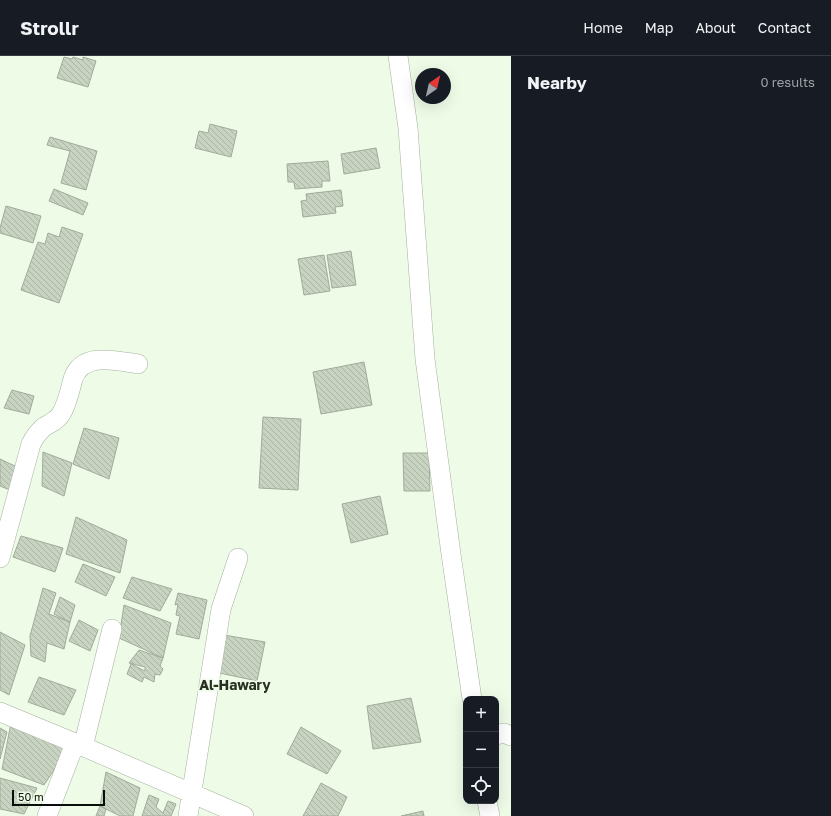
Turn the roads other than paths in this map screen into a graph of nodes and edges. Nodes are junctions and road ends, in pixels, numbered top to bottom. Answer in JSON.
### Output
{"nodes":[{"id":1,"x":398,"y":56,"type":"edge"},
{"id":2,"x":138,"y":364,"type":"dead end"},
{"id":3,"x":0,"y":558,"type":"edge"},
{"id":4,"x":238,"y":558,"type":"dead end"},
{"id":5,"x":112,"y":629,"type":"dead end"},
{"id":6,"x":472,"y":696,"type":"edge"},
{"id":7,"x":0,"y":712,"type":"edge"},
{"id":8,"x":499,"y":734,"type":"edge"},
{"id":9,"x":511,"y":736,"type":"edge"},
{"id":10,"x":79,"y":745,"type":"junction"},
{"id":11,"x":191,"y":793,"type":"junction"},
{"id":12,"x":488,"y":804,"type":"edge"},
{"id":13,"x":47,"y":816,"type":"edge"},
{"id":14,"x":188,"y":816,"type":"edge"},
{"id":15,"x":244,"y":816,"type":"edge"},
{"id":16,"x":490,"y":816,"type":"edge"}],
"edges":[{"from":1,"to":6,"type":"street"},
{"from":2,"to":3,"type":"street"},
{"from":4,"to":11,"type":"street"},
{"from":5,"to":10,"type":"street"},
{"from":7,"to":10,"type":"street"},
{"from":8,"to":9,"type":"street"},
{"from":10,"to":11,"type":"street"},
{"from":10,"to":13,"type":"street"},
{"from":11,"to":14,"type":"street"},
{"from":11,"to":15,"type":"street"},
{"from":12,"to":16,"type":"street"}]}
